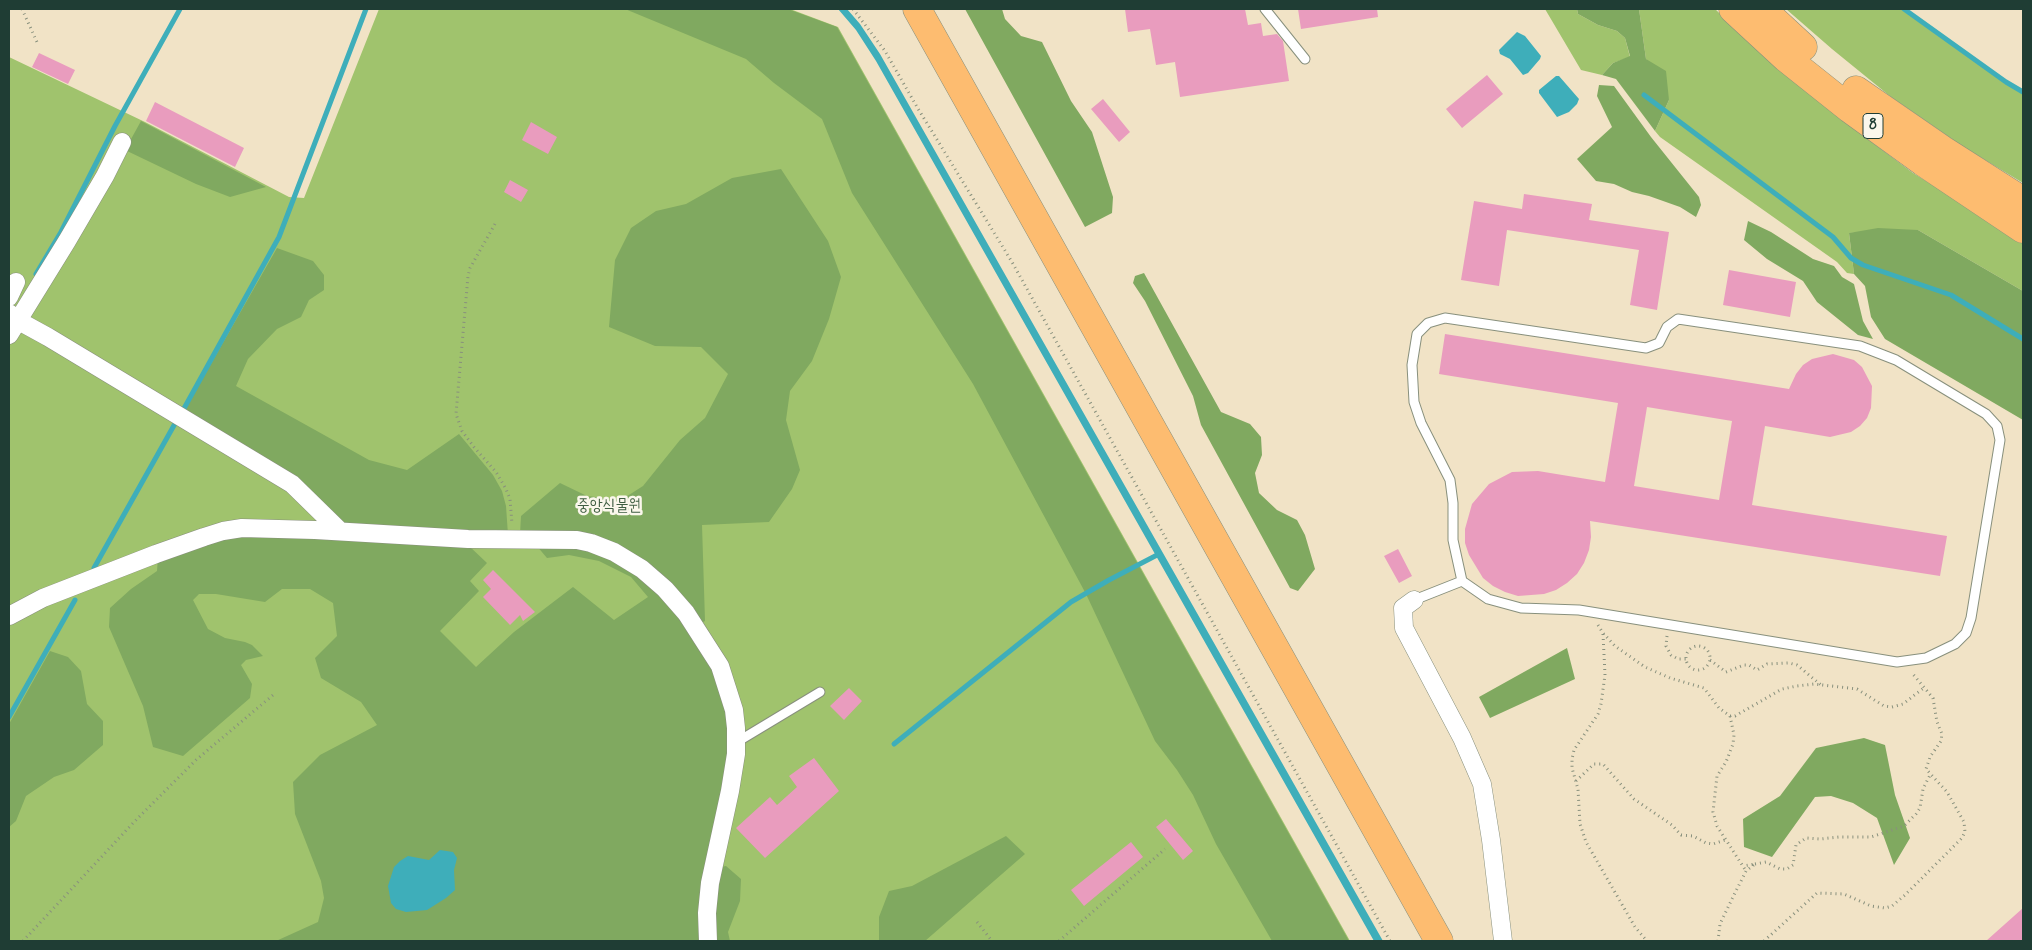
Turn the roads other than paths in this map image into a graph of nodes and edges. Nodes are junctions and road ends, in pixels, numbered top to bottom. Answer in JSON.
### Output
{"nodes":[{"id":1,"x":917,"y":9,"type":"edge"},
{"id":2,"x":1265,"y":9,"type":"edge"},
{"id":3,"x":1733,"y":9,"type":"edge"},
{"id":4,"x":1762,"y":9,"type":"edge"},
{"id":5,"x":1305,"y":59,"type":"dead end"},
{"id":6,"x":122,"y":142,"type":"dead end"},
{"id":7,"x":2023,"y":201,"type":"edge"},
{"id":8,"x":2023,"y":229,"type":"edge"},
{"id":9,"x":12,"y":323,"type":"edge"},
{"id":10,"x":340,"y":531,"type":"junction"},
{"id":11,"x":1462,"y":581,"type":"junction"},
{"id":12,"x":1414,"y":600,"type":"joint"},
{"id":13,"x":9,"y":616,"type":"edge"},
{"id":14,"x":820,"y":692,"type":"dead end"},
{"id":15,"x":737,"y":742,"type":"junction"},
{"id":16,"x":708,"y":941,"type":"edge"},
{"id":17,"x":1439,"y":941,"type":"edge"},
{"id":18,"x":1503,"y":941,"type":"edge"}],
"edges":[{"from":1,"to":17,"type":"main road"},
{"from":2,"to":5,"type":"lane"},
{"from":3,"to":8,"type":"main road","number":"8"},
{"from":4,"to":7,"type":"main road","number":"8"},
{"from":6,"to":9,"type":"street"},
{"from":9,"to":10,"type":"street"},
{"from":10,"to":13,"type":"street"},
{"from":10,"to":15,"type":"street"},
{"from":11,"to":11,"type":"lane"},
{"from":11,"to":12,"type":"lane"},
{"from":12,"to":18,"type":"street"},
{"from":14,"to":15,"type":"lane"},
{"from":15,"to":16,"type":"street"}]}
